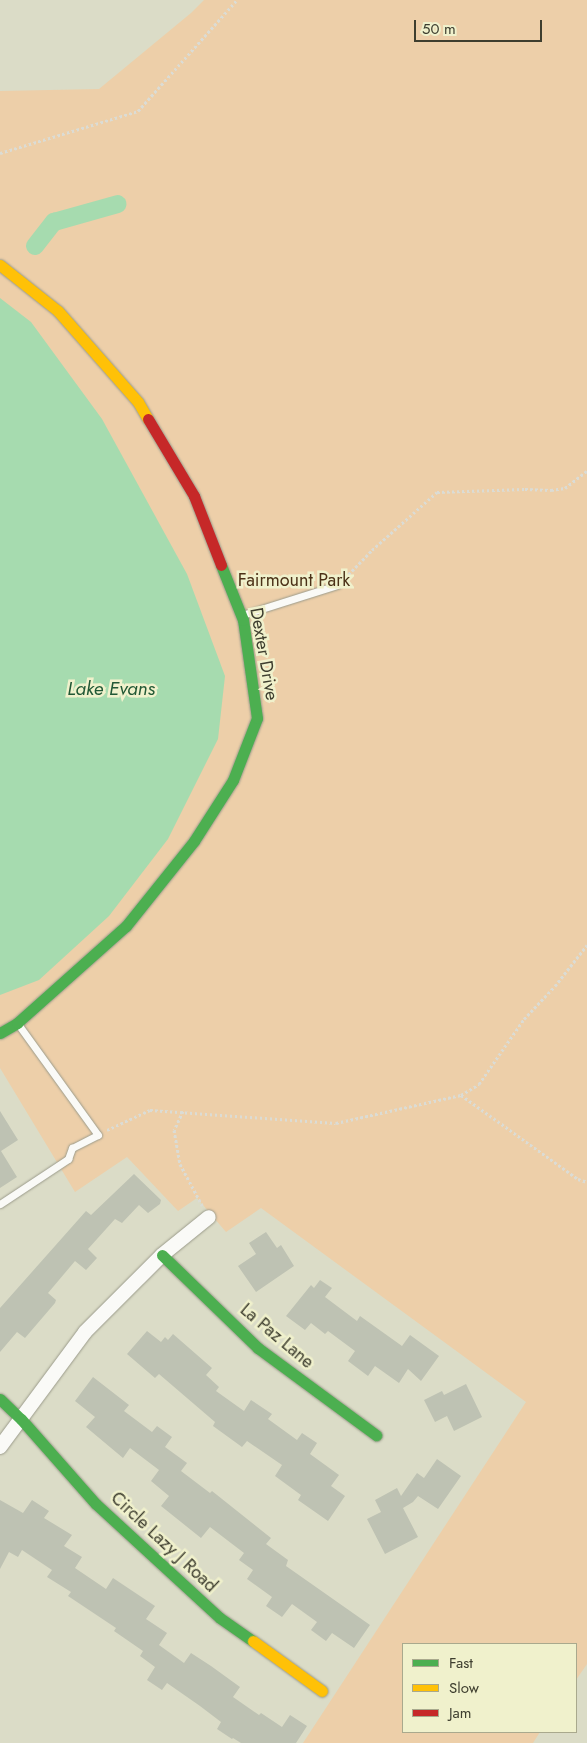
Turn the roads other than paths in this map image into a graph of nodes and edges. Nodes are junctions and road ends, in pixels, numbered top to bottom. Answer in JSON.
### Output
{"nodes":[{"id":1,"x":0,"y":265,"type":"edge"},
{"id":2,"x":338,"y":585,"type":"road end"},
{"id":3,"x":242,"y":615,"type":"junction"},
{"id":4,"x":17,"y":1023,"type":"junction"},
{"id":5,"x":0,"y":1033,"type":"edge"},
{"id":6,"x":0,"y":1204,"type":"edge"},
{"id":7,"x":209,"y":1217,"type":"road end"},
{"id":8,"x":162,"y":1254,"type":"junction"},
{"id":9,"x":0,"y":1399,"type":"edge"},
{"id":10,"x":21,"y":1420,"type":"junction"},
{"id":11,"x":376,"y":1434,"type":"dead end"},
{"id":12,"x":0,"y":1446,"type":"edge"},
{"id":13,"x":322,"y":1691,"type":"dead end"}],
"edges":[{"from":1,"to":3,"type":"street","name":"Dexter Drive"},
{"from":2,"to":3,"type":"lane"},
{"from":3,"to":4,"type":"street","name":"Dexter Drive"},
{"from":4,"to":5,"type":"street","name":"Dexter Drive"},
{"from":4,"to":6,"type":"lane"},
{"from":7,"to":8,"type":"street"},
{"from":8,"to":10,"type":"street"},
{"from":8,"to":11,"type":"street","name":"La Paz Lane"},
{"from":9,"to":10,"type":"street","name":"Circle Lazy J Road"},
{"from":10,"to":12,"type":"street"},
{"from":10,"to":13,"type":"street","name":"Circle Lazy J Road"}]}
